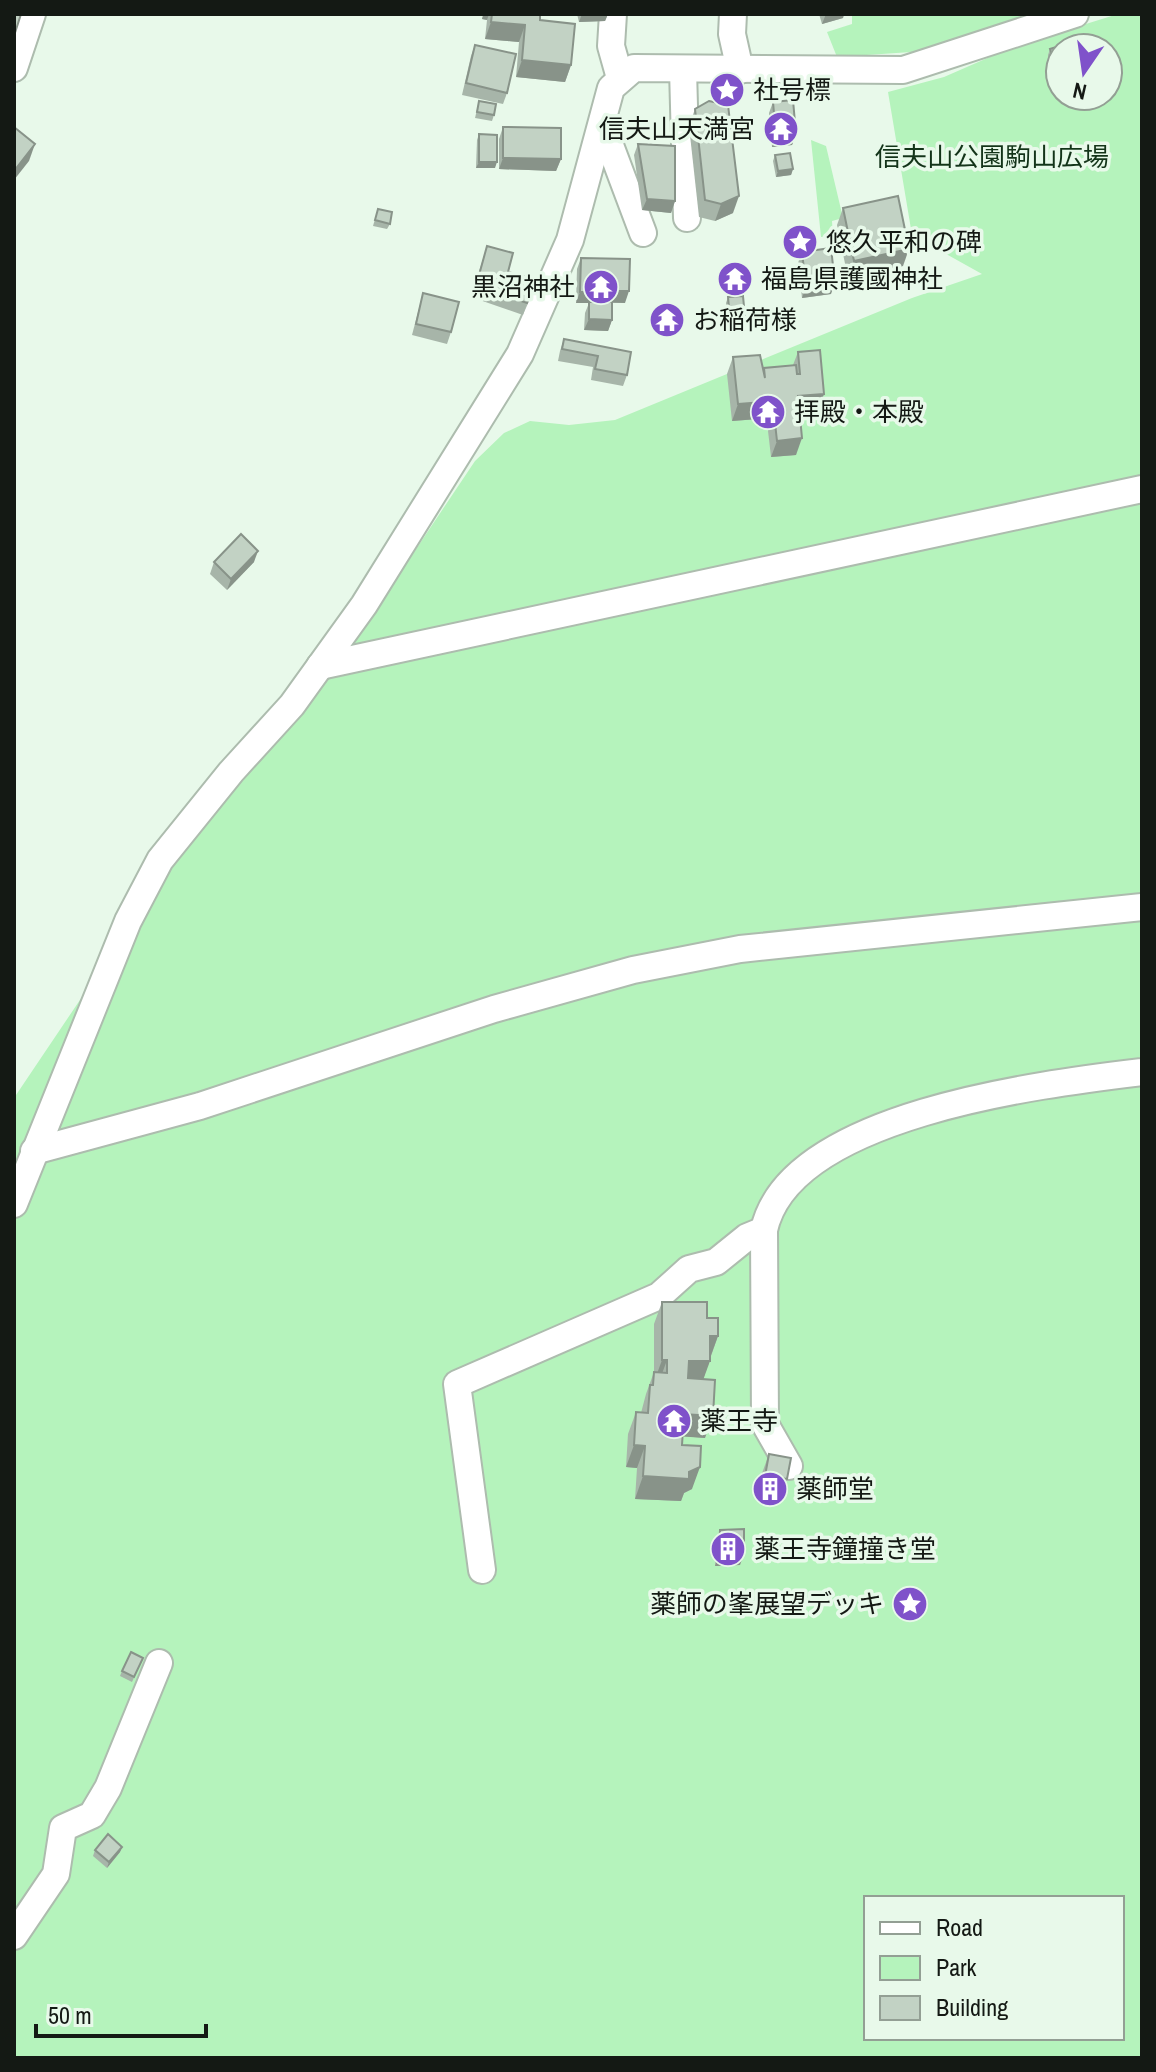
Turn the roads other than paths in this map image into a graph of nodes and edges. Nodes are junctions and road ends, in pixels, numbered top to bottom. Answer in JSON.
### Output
{"nodes":[{"id":1,"x":32,"y":14,"type":"edge"},
{"id":2,"x":613,"y":14,"type":"edge"},
{"id":3,"x":733,"y":14,"type":"edge"},
{"id":4,"x":1075,"y":14,"type":"edge"},
{"id":5,"x":14,"y":68,"type":"edge"},
{"id":6,"x":683,"y":69,"type":"junction"},
{"id":7,"x":740,"y":70,"type":"junction"},
{"id":8,"x":620,"y":78,"type":"junction"},
{"id":9,"x":602,"y":124,"type":"junction"},
{"id":10,"x":687,"y":218,"type":"dead end"},
{"id":11,"x":643,"y":233,"type":"dead end"},
{"id":12,"x":1142,"y":489,"type":"edge"},
{"id":13,"x":320,"y":666,"type":"junction"},
{"id":14,"x":1142,"y":907,"type":"edge"},
{"id":15,"x":1142,"y":1072,"type":"edge"},
{"id":16,"x":34,"y":1151,"type":"junction"},
{"id":17,"x":14,"y":1204,"type":"edge"},
{"id":18,"x":764,"y":1230,"type":"junction"},
{"id":19,"x":789,"y":1466,"type":"edge"},
{"id":20,"x":482,"y":1570,"type":"dead end"},
{"id":21,"x":159,"y":1663,"type":"dead end"},
{"id":22,"x":14,"y":1936,"type":"edge"}],
"edges":[{"from":1,"to":5,"type":"street"},
{"from":2,"to":8,"type":"street"},
{"from":3,"to":7,"type":"street"},
{"from":4,"to":7,"type":"street"},
{"from":6,"to":7,"type":"street"},
{"from":6,"to":8,"type":"street"},
{"from":6,"to":10,"type":"street"},
{"from":8,"to":9,"type":"street"},
{"from":9,"to":11,"type":"street"},
{"from":9,"to":13,"type":"street"},
{"from":12,"to":13,"type":"street"},
{"from":13,"to":16,"type":"street"},
{"from":14,"to":16,"type":"street"},
{"from":15,"to":18,"type":"street"},
{"from":16,"to":17,"type":"street"},
{"from":18,"to":19,"type":"street"},
{"from":18,"to":20,"type":"street"},
{"from":21,"to":22,"type":"street"}]}
